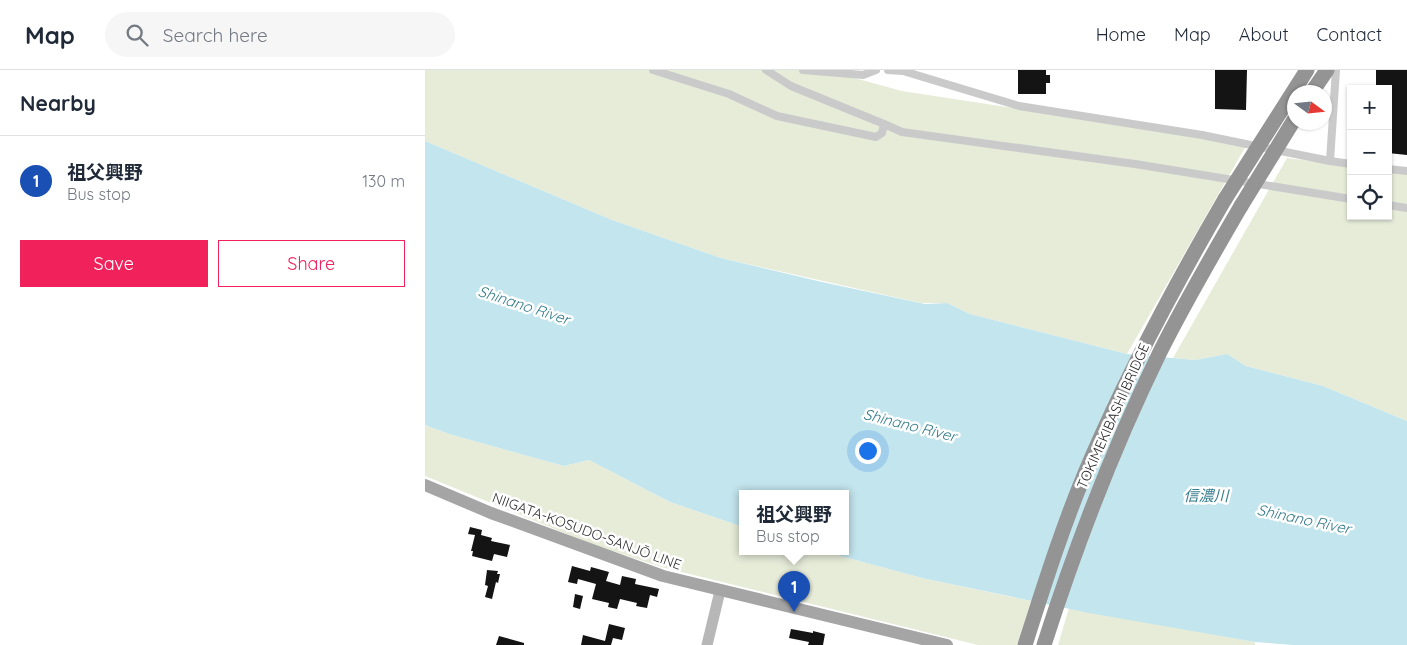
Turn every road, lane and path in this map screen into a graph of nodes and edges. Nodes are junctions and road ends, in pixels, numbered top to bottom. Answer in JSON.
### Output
{"nodes":[{"id":1,"x":653,"y":70,"type":"edge"},
{"id":2,"x":766,"y":70,"type":"edge"},
{"id":3,"x":803,"y":70,"type":"edge"},
{"id":4,"x":876,"y":70,"type":"edge"},
{"id":5,"x":888,"y":70,"type":"edge"},
{"id":6,"x":1307,"y":70,"type":"edge"},
{"id":7,"x":1327,"y":70,"type":"edge"},
{"id":8,"x":1336,"y":70,"type":"edge"},
{"id":9,"x":1317,"y":85,"type":"edge"},
{"id":10,"x":884,"y":124,"type":"junction"},
{"id":11,"x":1289,"y":130,"type":"edge"},
{"id":12,"x":1330,"y":161,"type":"junction"},
{"id":13,"x":1347,"y":163,"type":"edge"},
{"id":14,"x":1392,"y":169,"type":"edge"},
{"id":15,"x":1407,"y":171,"type":"edge"},
{"id":16,"x":1347,"y":198,"type":"edge"},
{"id":17,"x":1392,"y":206,"type":"edge"},
{"id":18,"x":1407,"y":208,"type":"edge"},
{"id":19,"x":425,"y":485,"type":"edge"},
{"id":20,"x":720,"y":591,"type":"junction"},
{"id":21,"x":707,"y":645,"type":"edge"},
{"id":22,"x":947,"y":645,"type":"edge"},
{"id":23,"x":1025,"y":645,"type":"edge"},
{"id":24,"x":1044,"y":645,"type":"edge"}],
"edges":[{"from":1,"to":10,"type":"street"},
{"from":2,"to":10,"type":"street"},
{"from":3,"to":4,"type":"street"},
{"from":5,"to":12,"type":"street"},
{"from":6,"to":23,"type":"highway","bridge":true},
{"from":7,"to":9,"type":"highway"},
{"from":8,"to":12,"type":"street"},
{"from":10,"to":16,"type":"street"},
{"from":11,"to":24,"type":"highway","bridge":true},
{"from":12,"to":13,"type":"street"},
{"from":14,"to":15,"type":"street"},
{"from":17,"to":18,"type":"street"},
{"from":19,"to":20,"type":"main road","name":"NIIGATA-KOSUDO-SANJŌ LINE"},
{"from":20,"to":21,"type":"street"},
{"from":20,"to":22,"type":"main road","name":"NIIGATA-KOSUDO-SANJŌ LINE"}]}
